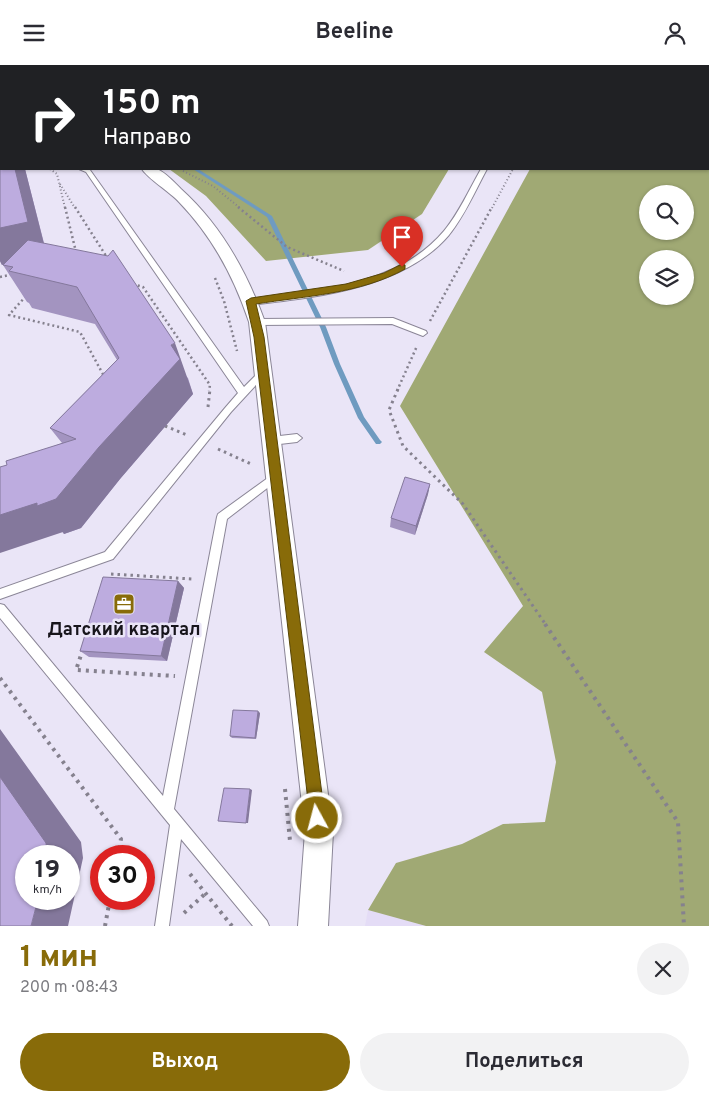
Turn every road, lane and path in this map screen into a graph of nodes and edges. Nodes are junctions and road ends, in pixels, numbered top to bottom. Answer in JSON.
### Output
{"nodes":[{"id":1,"x":51,"y":170,"type":"edge"},
{"id":2,"x":85,"y":170,"type":"edge"},
{"id":3,"x":149,"y":170,"type":"edge"},
{"id":4,"x":180,"y":170,"type":"edge"},
{"id":5,"x":483,"y":170,"type":"edge"},
{"id":6,"x":512,"y":170,"type":"edge"},
{"id":7,"x":58,"y":181,"type":"junction"},
{"id":8,"x":78,"y":259,"type":"edge"},
{"id":9,"x":112,"y":265,"type":"edge"},
{"id":10,"x":16,"y":273,"type":"edge"},
{"id":11,"x":214,"y":275,"type":"dead end"},
{"id":12,"x":0,"y":277,"type":"edge"},
{"id":13,"x":367,"y":281,"type":"junction"},
{"id":14,"x":129,"y":283,"type":"edge"},
{"id":15,"x":27,"y":296,"type":"edge"},
{"id":16,"x":251,"y":301,"type":"junction"},
{"id":17,"x":257,"y":322,"type":"junction"},
{"id":18,"x":423,"y":333,"type":"junction"},
{"id":19,"x":238,"y":352,"type":"dead end"},
{"id":20,"x":263,"y":373,"type":"junction"},
{"id":21,"x":107,"y":381,"type":"edge"},
{"id":22,"x":243,"y":393,"type":"junction"},
{"id":23,"x":208,"y":407,"type":"dead end"},
{"id":24,"x":298,"y":438,"type":"dead end"},
{"id":25,"x":271,"y":441,"type":"junction"},
{"id":26,"x":251,"y":458,"type":"dead end"},
{"id":27,"x":276,"y":476,"type":"junction"},
{"id":28,"x":254,"y":492,"type":"junction"},
{"id":29,"x":106,"y":574,"type":"dead end"},
{"id":30,"x":210,"y":580,"type":"junction"},
{"id":31,"x":0,"y":594,"type":"edge"},
{"id":32,"x":0,"y":609,"type":"edge"},
{"id":33,"x":84,"y":644,"type":"edge"},
{"id":34,"x":192,"y":677,"type":"junction"},
{"id":35,"x":0,"y":678,"type":"edge"},
{"id":36,"x":284,"y":782,"type":"dead end"},
{"id":37,"x":167,"y":811,"type":"junction"},
{"id":38,"x":177,"y":823,"type":"junction"},
{"id":39,"x":120,"y":845,"type":"edge"},
{"id":40,"x":289,"y":850,"type":"dead end"},
{"id":41,"x":173,"y":852,"type":"junction"},
{"id":42,"x":206,"y":893,"type":"junction"},
{"id":43,"x":108,"y":910,"type":"edge"},
{"id":44,"x":183,"y":913,"type":"dead end"},
{"id":45,"x":104,"y":926,"type":"edge"},
{"id":46,"x":162,"y":926,"type":"edge"},
{"id":47,"x":232,"y":926,"type":"edge"},
{"id":48,"x":262,"y":926,"type":"edge"},
{"id":49,"x":313,"y":926,"type":"edge"},
{"id":50,"x":684,"y":926,"type":"edge"}],
"edges":[{"from":1,"to":7,"type":"path"},
{"from":2,"to":22,"type":"lane"},
{"from":3,"to":16,"type":"street"},
{"from":4,"to":13,"type":"path"},
{"from":5,"to":13,"type":"lane"},
{"from":6,"to":18,"type":"path"},
{"from":7,"to":8,"type":"path"},
{"from":7,"to":9,"type":"path"},
{"from":10,"to":12,"type":"path"},
{"from":11,"to":19,"type":"path"},
{"from":13,"to":16,"type":"lane"},
{"from":14,"to":23,"type":"path"},
{"from":15,"to":21,"type":"path"},
{"from":16,"to":17,"type":"street"},
{"from":17,"to":18,"type":"lane"},
{"from":17,"to":20,"type":"street"},
{"from":18,"to":50,"type":"path"},
{"from":20,"to":22,"type":"lane"},
{"from":20,"to":25,"type":"street"},
{"from":22,"to":31,"type":"lane"},
{"from":24,"to":25,"type":"lane"},
{"from":25,"to":27,"type":"street"},
{"from":26,"to":28,"type":"path"},
{"from":27,"to":28,"type":"lane"},
{"from":27,"to":49,"type":"street"},
{"from":28,"to":30,"type":"lane"},
{"from":29,"to":30,"type":"path"},
{"from":30,"to":34,"type":"lane"},
{"from":32,"to":37,"type":"lane"},
{"from":33,"to":34,"type":"path"},
{"from":34,"to":37,"type":"lane"},
{"from":35,"to":39,"type":"path"},
{"from":36,"to":40,"type":"path"},
{"from":37,"to":38,"type":"lane"},
{"from":38,"to":41,"type":"lane"},
{"from":38,"to":48,"type":"lane"},
{"from":41,"to":42,"type":"path"},
{"from":41,"to":46,"type":"lane"},
{"from":42,"to":44,"type":"path"},
{"from":42,"to":47,"type":"path"},
{"from":43,"to":45,"type":"path"}]}
